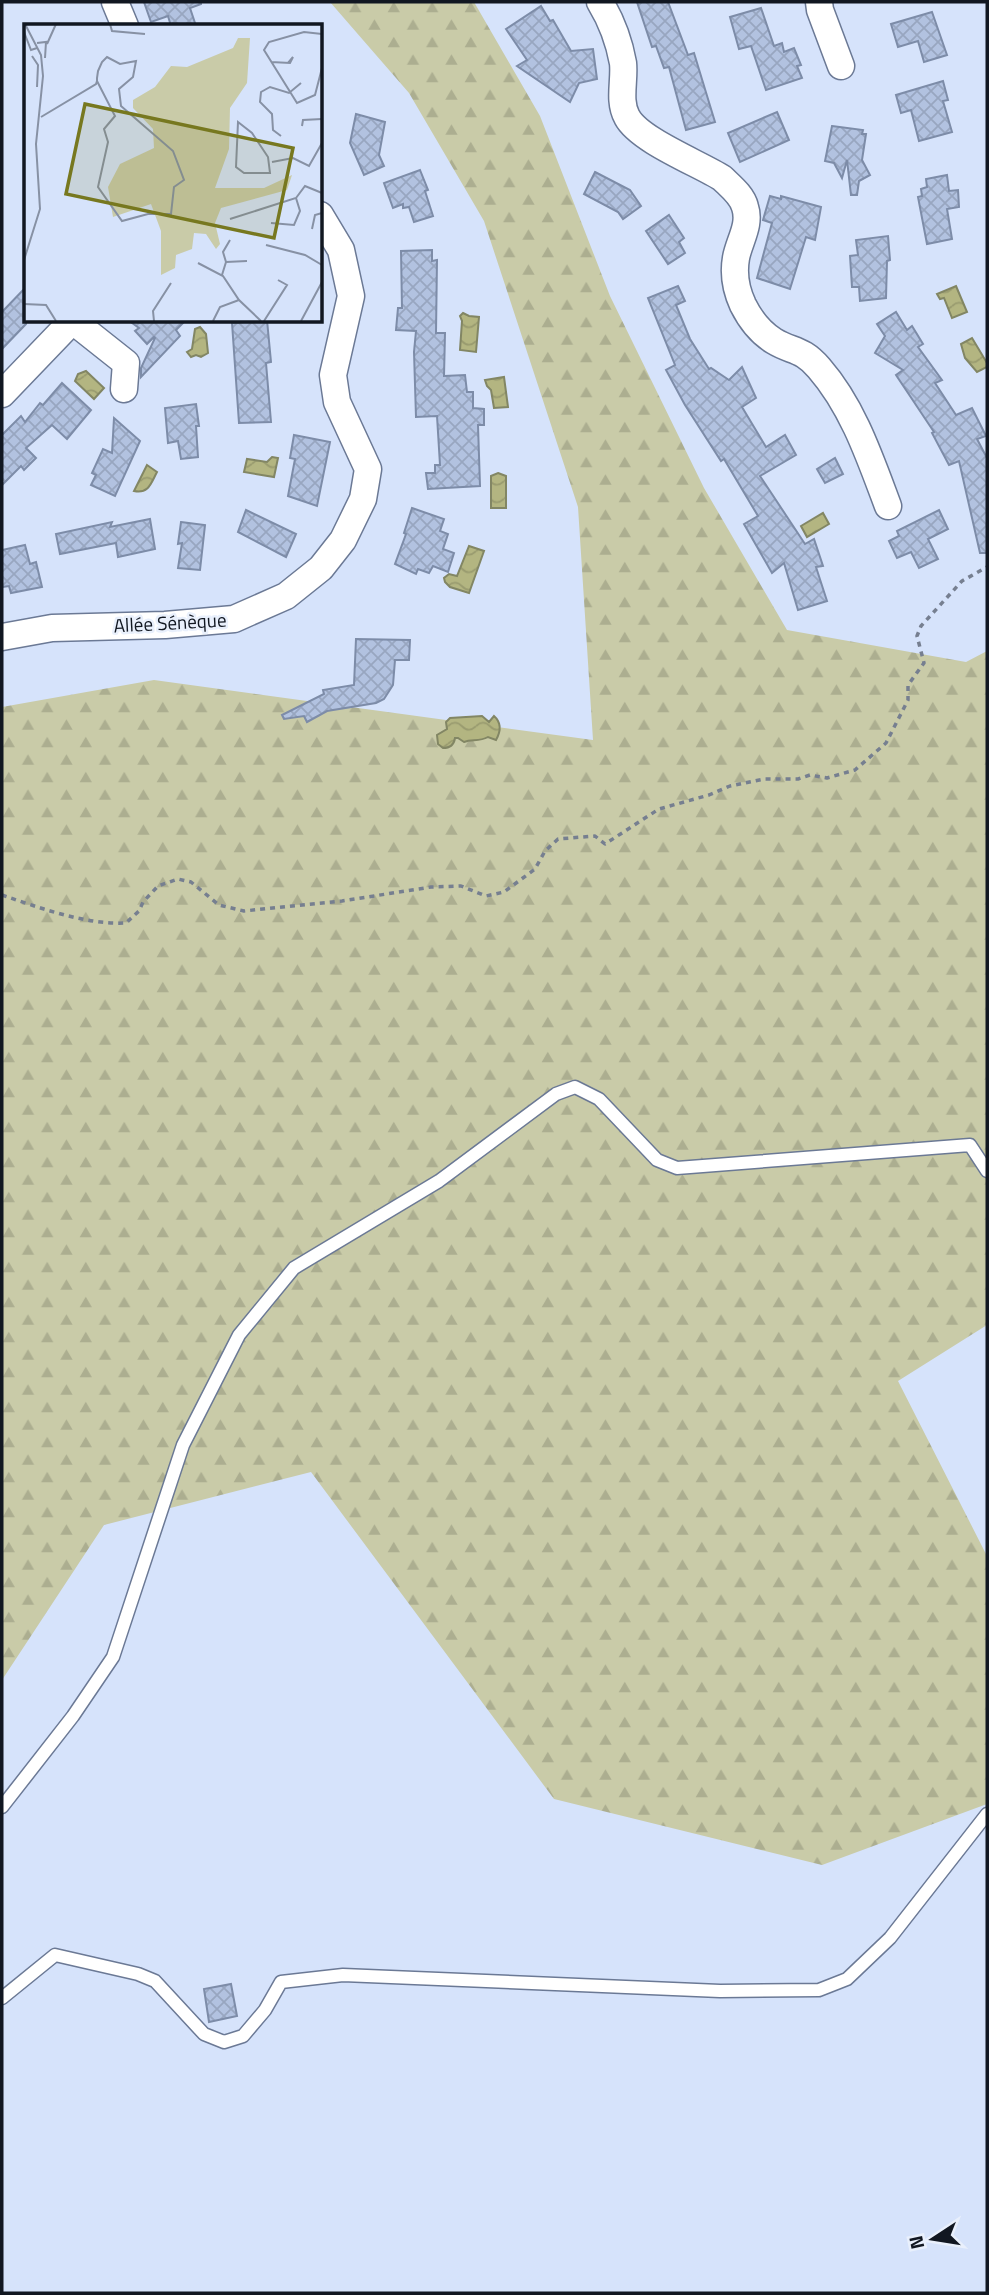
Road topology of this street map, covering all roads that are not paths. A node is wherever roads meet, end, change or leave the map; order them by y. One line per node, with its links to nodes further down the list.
1 (115, 2): 4 (street)
2 (600, 2): 11 (street)
3 (819, 2): 5 (street)
4 (124, 24)
5 (841, 66)
6 (322, 218): 12 (street, Allée Sénèque)
7 (71, 322): 10 (street)
8 (75, 322): 9 (street)
9 (124, 389)
10 (2, 394)
11 (888, 506)
12 (2, 637)
13 (987, 1171): 14 (lane)
14 (2, 1807)
15 (987, 1814): 16 (lane)
16 (2, 1998)

